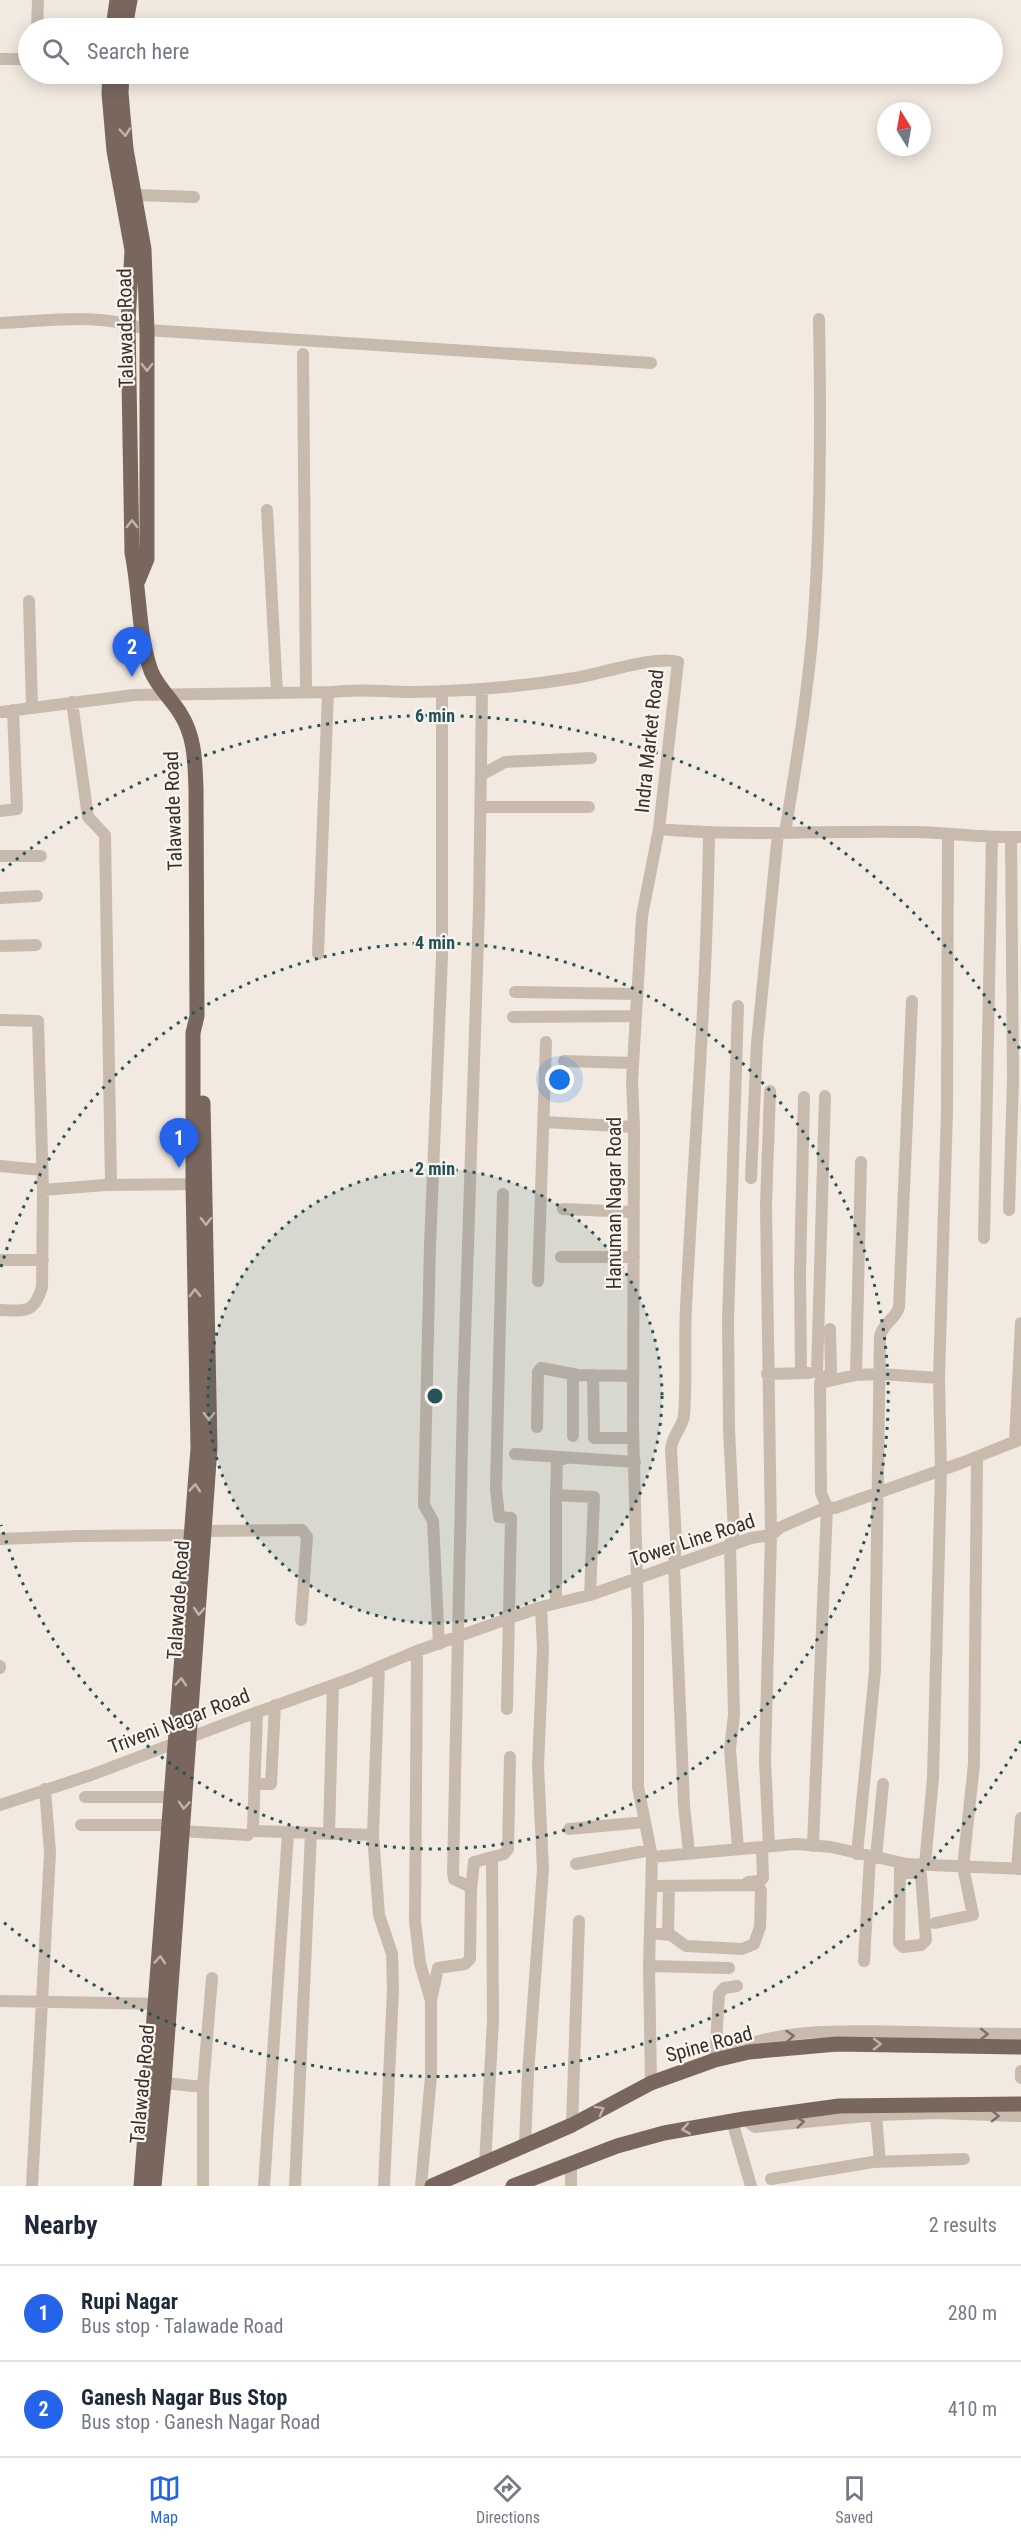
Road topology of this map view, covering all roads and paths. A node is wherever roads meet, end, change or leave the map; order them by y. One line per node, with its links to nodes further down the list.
1 (38, 0): 4 (street)
2 (117, 0): 5 (main road)
3 (130, 0): 6 (main road)
4 (37, 18)
5 (114, 18)
6 (127, 18)
7 (0, 59): 8 (street)
8 (18, 59)
9 (109, 84): 15 (main road, Talawade Road)
10 (121, 84): 11 (main road, Talawade Road, one-way to 11)
11 (136, 195): 12 (street); 16 (main road, Talawade Road)
12 (194, 197)
13 (819, 319): 38 (street)
14 (0, 323): 15 (street)
15 (128, 323): 16 (street); 20 (main road, Talawade Road, one-way to 15)
16 (147, 330): 18 (street); 20 (main road, Talawade Road, one-way to 20)
17 (303, 354): 24 (street)
18 (651, 363)
19 (267, 510): 26 (street)
20 (138, 581): 27 (main road, Talawade Road)
21 (29, 601): 29 (street)
22 (482, 690): 23 (street, Indra Market Road); 33 (street); 37 (street, Indra Market Road)
23 (442, 691): 25 (street, Indra Market Road); 118 (street)
24 (306, 692): 25 (street, Indra Market Road); 26 (street, Indra Market Road)
25 (328, 692): 49 (street)
26 (277, 693): 27 (street, Indra Market Road)
27 (168, 696): 28 (street, Indra Market Road); 69 (main road, Talawade Road)
28 (72, 702): 29 (street, Indra Market Road); 70 (street)
29 (32, 707): 30 (street, Indra Market Road)
30 (13, 710): 31 (street, Indra Market Road); 36 (street)
31 (0, 712)
32 (591, 758): 33 (street)
33 (481, 775): 34 (street)
34 (481, 807): 35 (street); 117 (street)
35 (589, 807)
36 (0, 811)
37 (659, 829): 39 (street, Indra Market Road); 51 (street, Hanuman Nagar Road)
38 (782, 833): 39 (street, Indra Market Road); 40 (street, Indra Market Road); 68 (street)
39 (709, 834): 110 (street)
40 (948, 835): 41 (street, Indra Market Road); 93 (street)
41 (992, 838): 42 (street, Indra Market Road); 76 (street)
42 (1016, 838): 74 (street)
43 (0, 856): 44 (street)
44 (41, 856)
45 (37, 896): 46 (street)
46 (0, 898)
47 (36, 945): 48 (street)
48 (0, 946)
49 (318, 954)
50 (515, 992): 51 (street)
51 (638, 994): 54 (street, Hanuman Nagar Road)
52 (912, 1001): 88 (street)
53 (738, 1006): 109 (street)
54 (636, 1016): 55 (street); 59 (street, Hanuman Nagar Road)
55 (513, 1017)
56 (0, 1020): 67 (street)
57 (546, 1042): 63 (street)
58 (564, 1061): 59 (street)
59 (633, 1063): 64 (street, Hanuman Nagar Road)
60 (770, 1091): 87 (street)
61 (825, 1096): 92 (street)
62 (804, 1097): 85 (street)
63 (545, 1122): 64 (street); 81 (street)
64 (634, 1127): 75 (street, Hanuman Nagar Road)
65 (861, 1162): 90 (street)
66 (0, 1166): 67 (street)
67 (42, 1170): 71 (street)
68 (751, 1178)
69 (199, 1184): 70 (street); 106 (main road, Talawade Road)
70 (111, 1185): 71 (street)
71 (43, 1190): 80 (street)
72 (503, 1194): 115 (street)
73 (563, 1209): 75 (street)
74 (1010, 1210)
75 (634, 1212): 78 (street, Hanuman Nagar Road)
76 (984, 1238)
77 (561, 1257): 78 (street)
78 (634, 1257): 91 (street, Hanuman Nagar Road)
79 (0, 1260): 80 (street)
80 (43, 1260): 82 (street)
81 (538, 1281)
82 (0, 1310)
83 (1021, 1323): 97 (street)
84 (830, 1329): 92 (street)
85 (801, 1373): 87 (street); 92 (street)
86 (573, 1374): 89 (street); 94 (street); 95 (street)
87 (767, 1374): 107 (street)
88 (881, 1374): 90 (street); 93 (street); 103 (street)
89 (593, 1375): 91 (street); 96 (street)
90 (856, 1375): 92 (street)
91 (633, 1376): 96 (street, Hanuman Nagar Road)
92 (818, 1378): 105 (street)
93 (939, 1378): 102 (street)
94 (537, 1427)
95 (573, 1436)
96 (633, 1438): 101 (street, Hanuman Nagar Road)
97 (1018, 1441): 100 (street, Tower Line Road)
98 (515, 1454): 99 (street)
99 (566, 1458): 101 (street); 104 (street)
100 (976, 1458): 102 (street, Tower Line Road); 153 (street)
101 (635, 1462): 111 (street, Hanuman Nagar Road)
102 (940, 1471): 103 (street, Tower Line Road); 152 (street)
103 (880, 1492): 105 (street, Tower Line Road); 148 (street)
104 (556, 1495): 112 (street); 113 (street)
105 (827, 1507): 107 (street, Tower Line Road); 143 (street)
106 (200, 1534): 108 (street); 116 (street); 125 (main road, Talawade Road)
107 (771, 1535): 109 (street, Tower Line Road); 144 (street)
108 (0, 1539)
109 (730, 1545): 110 (street, Tower Line Road); 145 (street)
110 (674, 1565): 111 (street, Tower Line Road); 146 (street)
111 (637, 1578): 112 (street, Tower Line Road); 134 (street, Hanuman Nagar Road)
112 (590, 1595): 113 (street, Tower Line Road)
113 (556, 1604): 114 (street, Tower Line Road)
114 (541, 1607): 115 (street, Tower Line Road); 185 (street)
115 (509, 1619): 117 (street, Tower Line Road); 123 (street)
116 (301, 1620)
117 (459, 1638): 118 (street, Tower Line Road); 158 (street)
118 (439, 1644): 119 (street, Tower Line Road)
119 (417, 1651): 120 (street, Tower Line Road); 170 (street)
120 (374, 1668): 121 (street, Triveni Nagar Road); 142 (street)
121 (333, 1685): 122 (street, Triveni Nagar Road); 140 (street)
122 (275, 1705): 124 (street, Triveni Nagar Road); 127 (street)
123 (507, 1709)
124 (257, 1712): 125 (street, Triveni Nagar Road); 127 (street)
125 (183, 1740): 129 (street, Triveni Nagar Road); 131 (main road, Talawade Road); 136 (main road, Talawade Road, one-way to 136)
126 (510, 1757): 149 (street)
127 (255, 1784): 138 (street)
128 (883, 1784): 150 (street)
129 (45, 1789): 132 (street, Triveni Nagar Road); 169 (street)
130 (85, 1797): 131 (street)
131 (173, 1797): 136 (main road, Talawade Road)
132 (0, 1805)
133 (1021, 1818): 155 (street)
134 (645, 1822): 137 (street); 147 (street, Hanuman Nagar Road)
135 (81, 1825): 136 (street)
136 (177, 1828): 141 (street); 171 (main road, Talawade Road)
137 (569, 1829)
138 (288, 1833): 139 (street); 195 (street)
139 (311, 1833): 140 (street); 196 (street)
140 (329, 1834): 142 (street)
141 (248, 1835)
142 (373, 1835): 197 (street)
143 (813, 1846): 144 (street); 148 (street)
144 (766, 1847): 145 (street); 156 (street)
145 (738, 1848): 146 (street)
146 (689, 1853): 147 (street)
147 (651, 1854): 151 (street); 156 (street, Hanuman Nagar Road)
148 (857, 1854): 150 (street)
149 (492, 1857): 158 (street); 189 (street)
150 (873, 1858): 154 (street); 163 (street)
151 (576, 1864)
152 (925, 1864): 153 (street); 154 (street)
153 (963, 1867): 155 (street); 160 (street)
154 (900, 1868): 154 (street)
155 (1019, 1869)
156 (651, 1883): 157 (street); 161 (street, Hanuman Nagar Road)
157 (669, 1886): 162 (street); 162 (street)
158 (471, 1890): 170 (street)
159 (579, 1921): 184 (street)
160 (935, 1923)
161 (650, 1933): 162 (street); 164 (street, Hanuman Nagar Road)
162 (668, 1934)
163 (864, 1961)
164 (649, 1966): 165 (street); 178 (street, Hanuman Nagar Road)
165 (729, 1968)
166 (212, 1978): 179 (street)
167 (737, 1986): 174 (street)
168 (0, 2001): 169 (street)
169 (41, 2001): 171 (street); 191 (street)
170 (431, 2001): 198 (street)
171 (163, 2004): 177 (main road, Talawade Road); 192 (main road, Talawade Road)
172 (1021, 2034): 174 (street, one-way to 172)
173 (1021, 2048): 174 (main road, Spine Road, one-way to 173)
174 (715, 2060): 178 (main road, Spine Road)
175 (1021, 2071): 176 (street)
176 (1021, 2078)
177 (164, 2083): 179 (street); 193 (main road, Talawade Road)
178 (651, 2083): 184 (main road, Spine Road, one-way to 178)
179 (203, 2087): 194 (street)
180 (1021, 2104): 183 (main road)
181 (876, 2115): 182 (street, one-way to 182); 183 (street, one-way to 181); 187 (street)
182 (1021, 2116)
183 (738, 2120): 188 (main road, one-way to 188); 202 (street)
184 (572, 2125): 185 (main road, Spine Road)
185 (525, 2144): 189 (main road, Spine Road)
186 (964, 2159): 187 (street)
187 (880, 2162): 190 (street)
188 (571, 2163): 200 (main road); 201 (street)
189 (485, 2164): 199 (main road, Spine Road)
190 (771, 2179)
191 (32, 2186)
192 (141, 2186)
193 (154, 2186)
194 (203, 2186)
195 (264, 2186)
196 (295, 2186)
197 (384, 2186)
198 (421, 2186)
199 (432, 2186)
200 (513, 2186)
201 (571, 2186)
202 (751, 2186)

